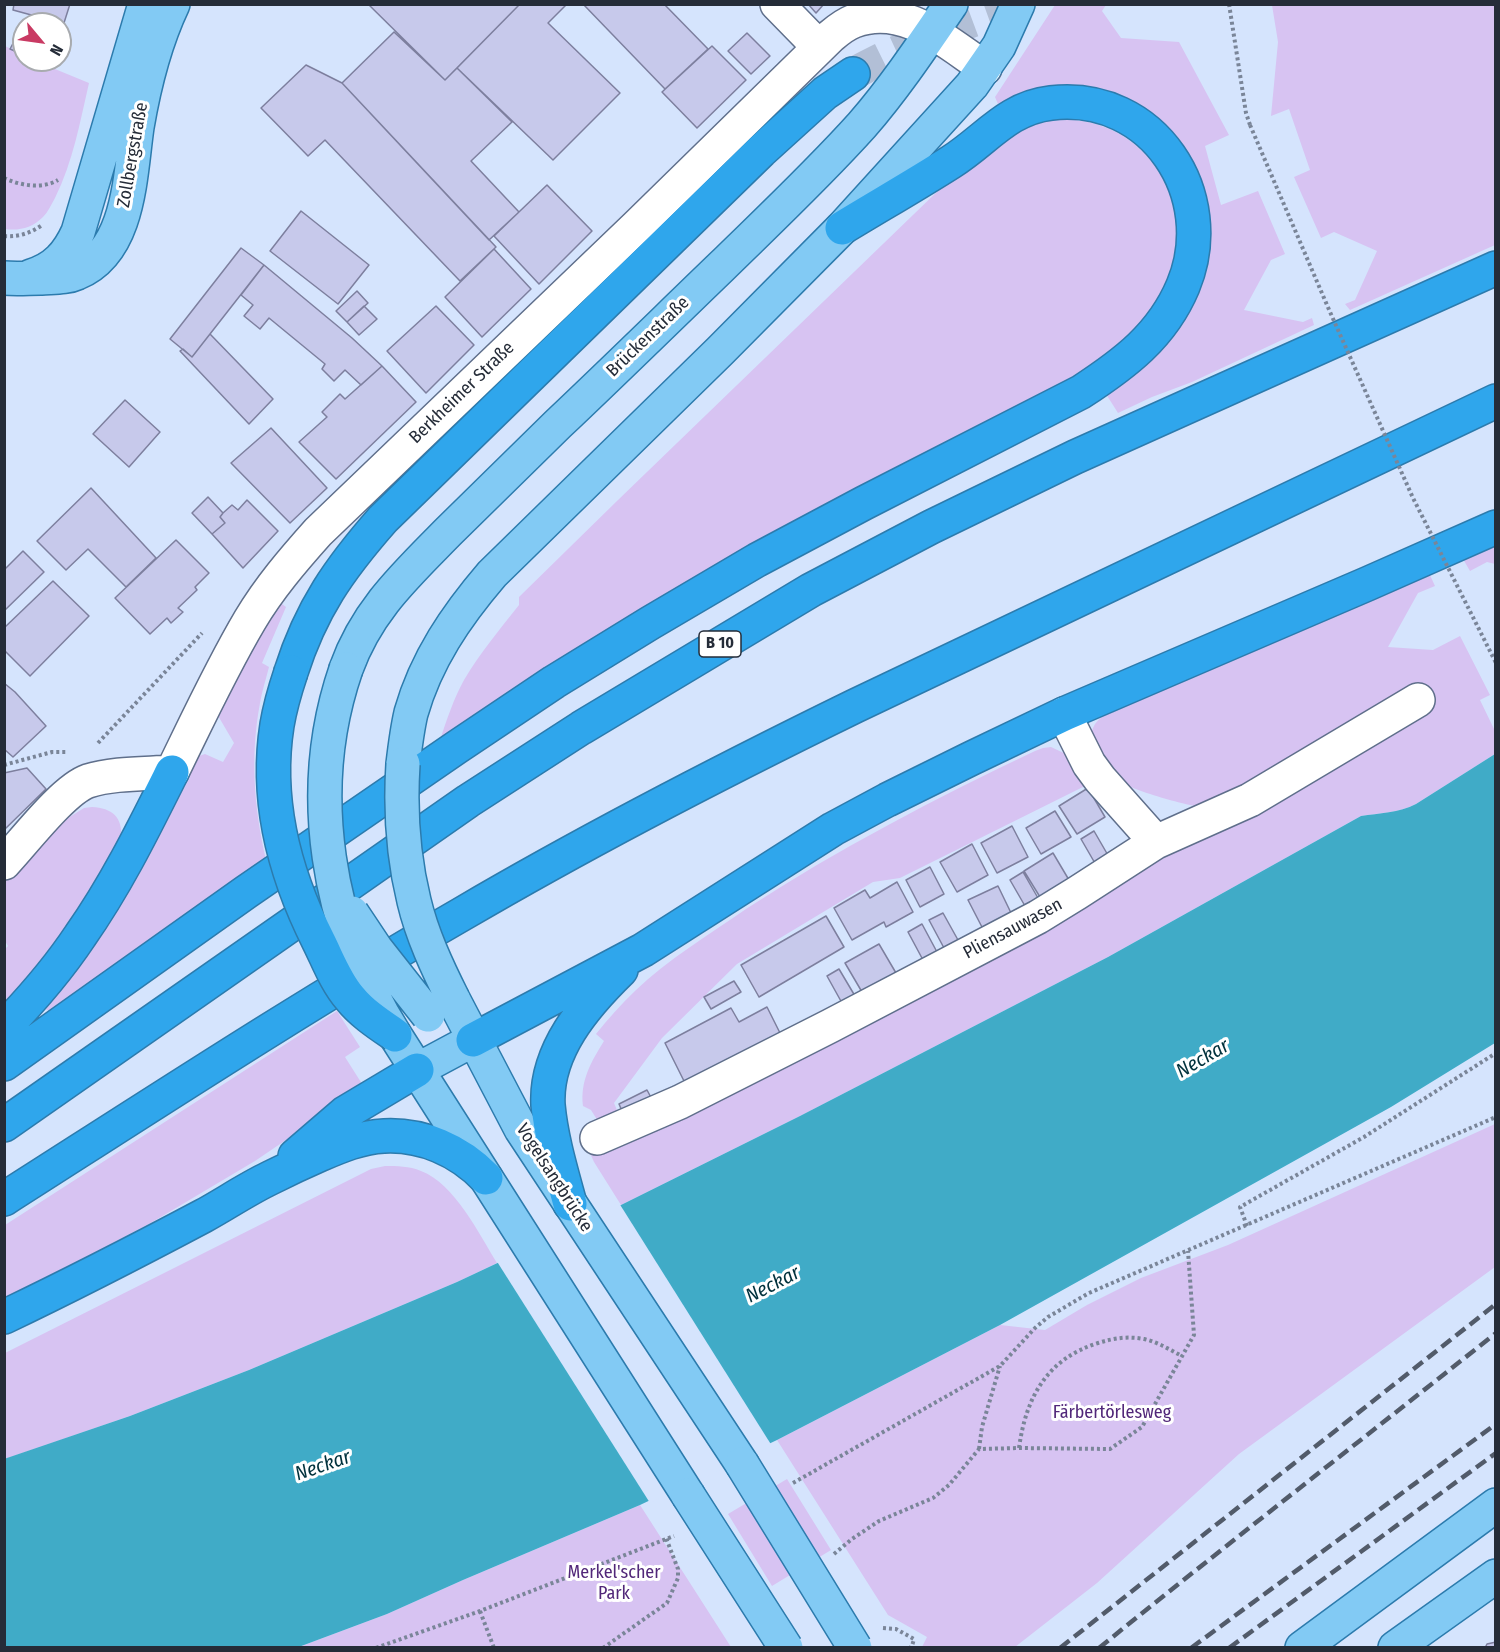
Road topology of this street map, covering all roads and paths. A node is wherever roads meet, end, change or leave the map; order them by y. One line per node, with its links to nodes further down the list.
1 (145, 4): 16 (main road, Zollbergstraße)
2 (173, 4): 16 (main road, Zollbergstraße)
3 (777, 4): 9 (street)
4 (951, 4): 8 (main road, Brückenstraße)
5 (1018, 4): 10 (main road)
6 (1031, 4): 10 (street)
7 (1229, 5): 19 (path, bridge)
8 (932, 33): 9 (street, Berkheimer Straße); 10 (street, Berkheimer Straße); 27 (main road, Brückenstraße, bridge)
9 (819, 47): 24 (street, Berkheimer Straße)
10 (992, 57): 14 (main road)
11 (853, 74): 31 (highway, bridge)
12 (64, 176): 13 (path)
13 (4, 178)
14 (842, 228): 29 (main road, Vogelsangbrücke, bridge); 34 (highway)
15 (1496, 268): 38 (highway, B 10)
16 (13, 278)
17 (1496, 401): 42 (highway)
18 (1496, 527): 21 (highway)
19 (1496, 663)
20 (1418, 700): 25 (street, Pliensauwasen)
21 (1064, 714): 25 (street); 28 (highway)
22 (77, 753): 23 (path)
23 (4, 765)
24 (172, 772): 26 (street); 30 (highway)
25 (1156, 843): 39 (street, Pliensauwasen)
26 (4, 863)
27 (333, 881): 29 (main road, bridge); 31 (main road, bridge)
28 (643, 950): 32 (highway); 37 (highway)
29 (440, 1007): 32 (main road, Vogelsangbrücke)
30 (4, 1028)
31 (395, 1035): 35 (main road)
32 (473, 1040): 35 (main road); 37 (main road, Vogelsangbrücke)
33 (1496, 1053): 44 (path)
34 (4, 1064)
35 (417, 1070): 40 (main road); 41 (highway)
36 (1496, 1117): 44 (path)
37 (535, 1123): 43 (highway)
38 (4, 1125)
39 (597, 1138)
40 (472, 1163): 41 (highway); 62 (main road, bridge)
41 (268, 1178): 46 (highway)
42 (4, 1199)
43 (570, 1204): 63 (main road, Vogelsangbrücke, bridge)
44 (1247, 1226): 45 (path)
45 (1188, 1251): 47 (path); 48 (path)
46 (4, 1317)
47 (1182, 1356): 49 (path); 49 (path)
48 (1000, 1366): 50 (path); 51 (path)
49 (1019, 1448): 50 (path)
50 (980, 1449): 55 (path)
51 (786, 1486)
52 (1490, 1509): 65 (main road)
53 (676, 1535): 54 (path)
54 (666, 1538): 57 (path); 61 (path)
55 (852, 1539)
56 (1496, 1576): 66 (main road)
57 (480, 1611): 59 (path); 60 (path)
58 (881, 1628): 64 (path)
59 (376, 1647)
60 (494, 1647)
61 (603, 1647)
62 (786, 1647)
63 (855, 1647)
64 (910, 1647)
65 (1302, 1647)
66 (1395, 1647)

